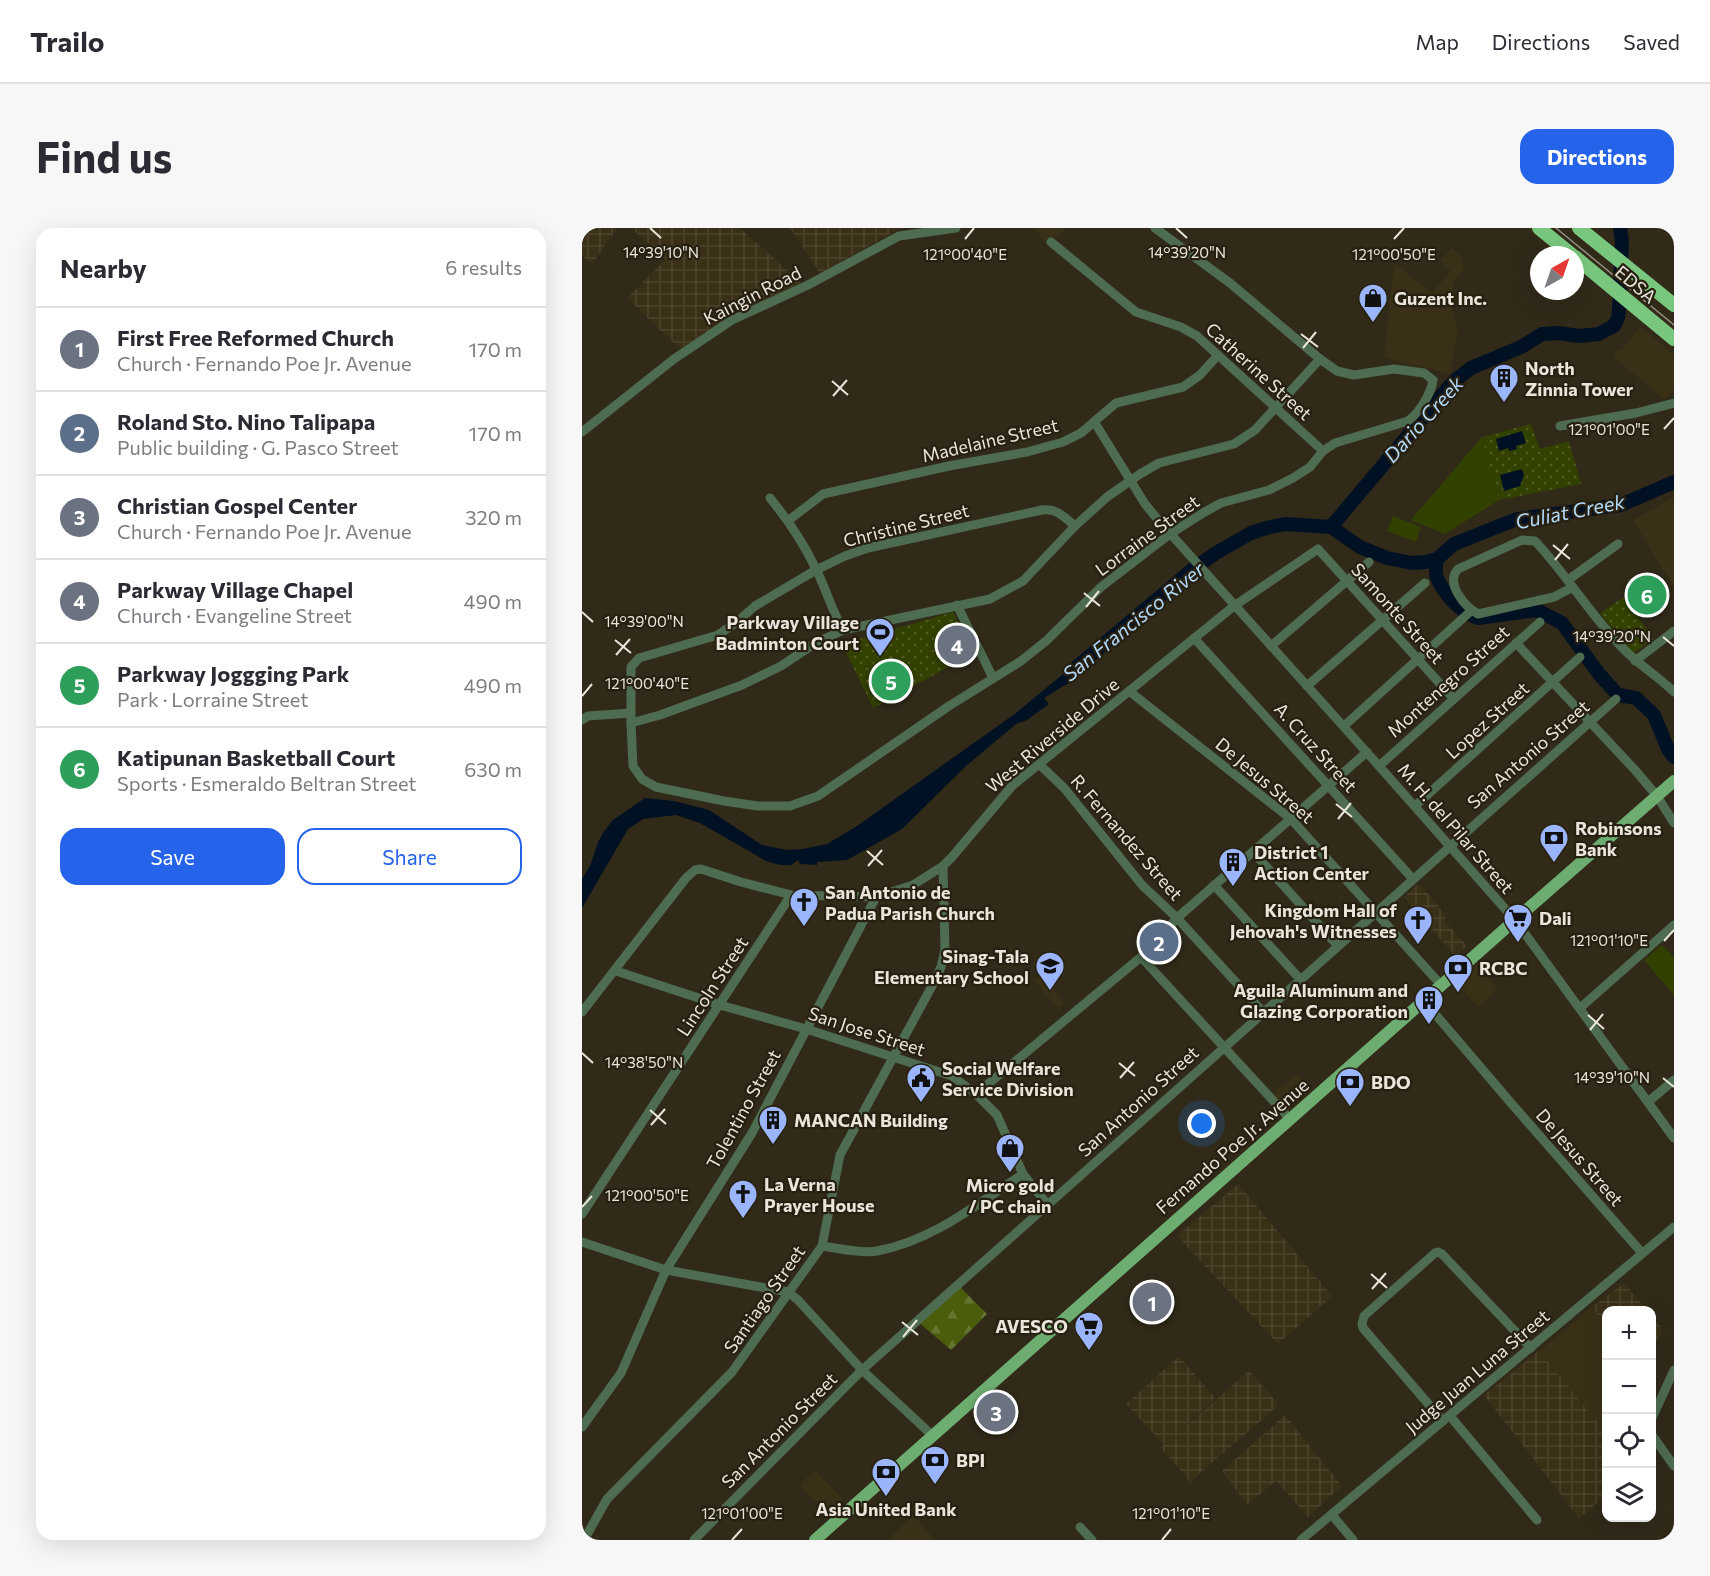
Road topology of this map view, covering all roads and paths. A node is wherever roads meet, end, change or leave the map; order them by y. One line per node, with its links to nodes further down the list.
1 (956, 228): 5 (street, Kaingin Road)
2 (1155, 228): 12 (street)
3 (1539, 228): 7 (highway, EDSA)
4 (1579, 228): 9 (highway, EDSA)
5 (898, 232): 17 (street, Kaingin Road)
6 (1051, 242): 11 (street, Catherine Street)
7 (1562, 246)
8 (1584, 264): 10 (highway, EDSA)
9 (1672, 299)
10 (1674, 339)
11 (1218, 355): 14 (street, Catherine Street); 15 (street, Madelaine Street)
12 (1320, 359): 14 (street); 18 (street, Lorraine Street)
13 (1674, 403): 16 (street)
14 (1275, 407): 18 (street, Catherine Street); 19 (street)
15 (1095, 423): 19 (street, M. H. del Pilar Street); 21 (street, Madelaine Street)
16 (1560, 426)
17 (582, 432)
18 (1323, 451): 23 (street, Lorraine Street)
19 (1130, 481): 22 (street); 23 (street, M. H. del Pilar Street)
20 (770, 498): 21 (street)
21 (789, 520): 27 (street)
22 (1075, 526): 27 (street, Christine Street); 31 (street)
23 (1170, 534): 32 (street, M. H. del Pilar Street); 44 (street, Lorraine Street)
24 (1618, 544): 30 (street)
25 (1318, 549): 28 (street, Samonte Street); 32 (street, West Riverside Drive)
26 (1369, 562): 28 (street)
27 (816, 570): 36 (street); 51 (street, Christine Street)
28 (1347, 581): 34 (street, Samonte Street); 40 (street)
29 (1425, 583): 34 (street)
30 (1570, 584): 33 (street); 33 (street); 43 (street)
31 (957, 605): 36 (street); 44 (street)
32 (1234, 606): 38 (street, West Riverside Drive); 40 (street, M. H. del Pilar Street)
33 (1468, 614): 42 (street)
34 (1382, 620): 42 (street, Samonte Street); 46 (street)
35 (1540, 622): 39 (street, Montenegro Street)
36 (843, 630): 51 (street)
37 (1674, 631): 43 (street)
38 (1194, 638): 48 (street, West Riverside Drive); 59 (street, A. Cruz Street)
39 (1516, 643): 45 (street); 49 (street, Montenegro Street)
40 (1271, 646): 46 (street, M. H. del Pilar Street)
41 (1580, 657): 45 (street, Lopez Street)
42 (1418, 659): 49 (street, Samonte Street); 54 (street)
43 (1635, 661): 47 (street)
44 (993, 678): 51 (street, Lorraine Street)
45 (1553, 683): 53 (street); 61 (street, Lopez Street)
46 (1307, 686): 54 (street, M. H. del Pilar Street)
47 (1673, 690)
48 (1129, 691): 56 (street, West Riverside Drive); 62 (street, De Jesus Street)
49 (1453, 698): 57 (street, Montenegro Street)
50 (1616, 699): 53 (street, San Antonio Street)
51 (631, 718): 52 (street)
52 (582, 720)
53 (1590, 722): 60 (street); 64 (street, San Antonio Street)
54 (1344, 726): 55 (street, M. H. del Pilar Street)
55 (1367, 752): 57 (street, M. H. del Pilar Street); 59 (street)
56 (1039, 764): 66 (street, West Riverside Drive); 72 (street, R. Fernandez Street)
57 (1379, 765): 61 (street, M. H. del Pilar Street)
58 (1674, 781): 60 (main road, Fernando Poe Jr. Avenue)
59 (1328, 785): 62 (street); 67 (street, A. Cruz Street)
60 (1657, 796): 63 (street); 73 (main road, Fernando Poe Jr. Avenue)
61 (1415, 806): 64 (street, M. H. del Pilar Street)
62 (1291, 819): 65 (street); 71 (street, De Jesus Street)
63 (1674, 823)
64 (1450, 845): 67 (street, San Antonio Street); 73 (street, M. H. del Pilar Street)
65 (1253, 852): 68 (street); 75 (street)
66 (943, 866): 70 (street, West Riverside Drive); 87 (street, Santiago Street)
67 (1413, 879): 71 (street, San Antonio Street)
68 (1214, 885): 72 (street); 78 (street)
69 (791, 895): 70 (street, West Riverside Drive); 77 (street, West Riverside Drive); 81 (street, Lincoln Street)
70 (876, 897): 85 (street, Tolentino Street)
71 (1376, 913): 75 (street, San Antonio Street); 79 (street, De Jesus Street)
72 (1177, 918): 76 (street); 84 (street, R. Fernandez Street)
73 (1515, 920): 79 (main road, Fernando Poe Jr. Avenue); 82 (street, M. H. del Pilar Street)
74 (1674, 925): 82 (street)
75 (1338, 946): 78 (street, San Antonio Street)
76 (1141, 957): 86 (street); 89 (street)
77 (615, 971): 81 (street, San Jose Street); 83 (street, West Riverside Drive)
78 (1300, 979): 84 (street, San Antonio Street)
79 (1442, 986): 80 (main road, Fernando Poe Jr. Avenue)
80 (1424, 1001): 91 (main road, Fernando Poe Jr. Avenue); 99 (street, De Jesus Street)
81 (720, 1005): 85 (street, San Jose Street); 95 (street, Lincoln Street)
82 (1580, 1008): 90 (street, M. H. del Pilar Street)
83 (582, 1012)
84 (1263, 1012): 86 (street, San Antonio Street)
85 (806, 1029): 87 (street, San Jose Street); 100 (street, Tolentino Street)
86 (1225, 1046): 91 (street); 94 (street, San Antonio Street)
87 (894, 1057): 89 (street, San Jose Street); 98 (street, Santiago Street)
88 (1674, 1080): 90 (street)
89 (976, 1094): 93 (street, San Jose Street)
90 (1648, 1102): 92 (street, M. H. del Pilar Street)
91 (1290, 1119): 108 (main road, Fernando Poe Jr. Avenue)
92 (1674, 1138)
93 (1023, 1174): 94 (street, San Jose Street); 98 (street)
94 (1047, 1204): 103 (street, San Antonio Street)
95 (582, 1214)
96 (1674, 1227): 99 (street, Judge Juan Luna Street)
97 (582, 1242): 100 (street)
98 (822, 1246): 101 (street, Santiago Street)
99 (1641, 1253): 102 (street, Judge Juan Luna Street)
100 (666, 1270): 101 (street); 107 (street, Tolentino Street)
101 (788, 1292): 103 (street); 114 (street, Santiago Street)
102 (1530, 1348): 106 (street, Judge Juan Luna Street); 106 (street)
103 (862, 1370): 108 (street); 115 (street, San Antonio Street)
104 (1674, 1371): 105 (street)
105 (1653, 1414)
106 (1446, 1418): 111 (street, Judge Juan Luna Street); 112 (street)
107 (582, 1427)
108 (933, 1436): 116 (main road, Fernando Poe Jr. Avenue)
109 (1656, 1442): 110 (street)
110 (1674, 1466)
111 (1332, 1515): 118 (street, Judge Juan Luna Street); 119 (street)
112 (1537, 1520)
113 (1080, 1527): 117 (street)
114 (584, 1540)
115 (694, 1540)
116 (815, 1540)
117 (1092, 1540)
118 (1301, 1540)
119 (1353, 1540)

